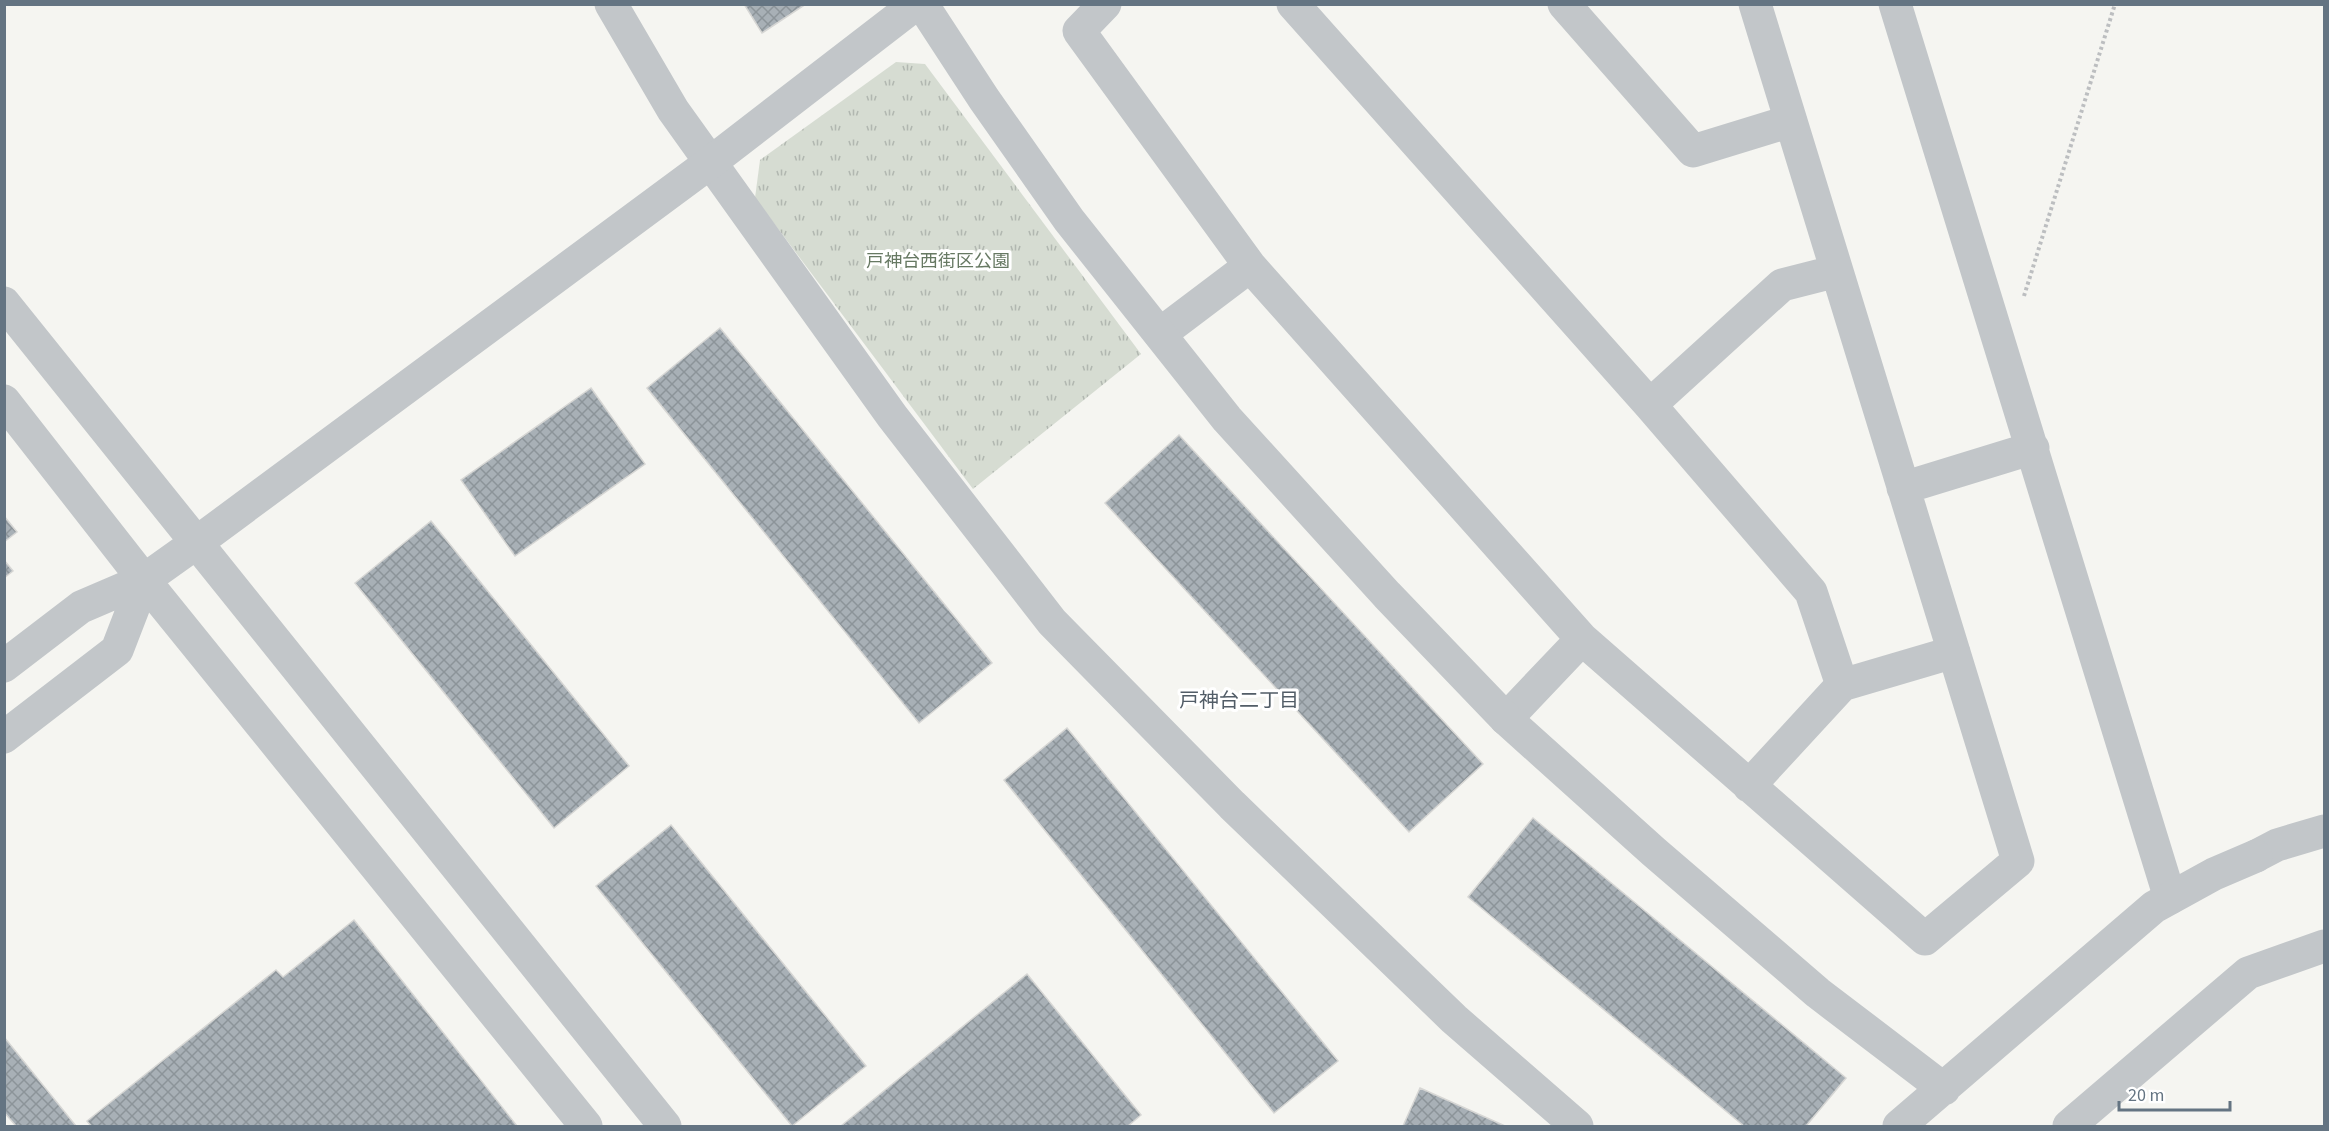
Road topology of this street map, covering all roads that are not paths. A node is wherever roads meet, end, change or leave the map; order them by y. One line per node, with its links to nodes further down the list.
1 (611, 4): 10 (street)
2 (915, 4): 10 (street)
3 (922, 4): 14 (street)
4 (1105, 4): 11 (street)
5 (1293, 4): 16 (street)
6 (1563, 4): 9 (street)
7 (1755, 4): 9 (street)
8 (1895, 4): 17 (street)
9 (1791, 121): 12 (street)
10 (711, 162): 19 (street); 34 (street)
11 (1250, 266): 14 (street); 21 (street)
12 (1837, 271): 16 (street); 18 (street)
13 (4, 303): 19 (street)
14 (1160, 334): 25 (street)
15 (4, 400): 20 (street)
16 (1650, 405): 24 (street)
17 (2033, 448): 18 (street); 29 (street)
18 (1903, 488): 22 (street)
19 (196, 543): 20 (street); 33 (street)
20 (144, 579): 23 (street); 26 (street); 32 (street)
21 (1582, 639): 25 (street); 27 (street)
22 (1954, 652): 24 (street); 27 (street)
23 (4, 666)
24 (1842, 685): 27 (street)
25 (1506, 719): 31 (street)
26 (4, 737)
27 (1749, 786)
28 (2325, 831): 29 (street)
29 (2170, 898): 31 (street)
30 (2325, 946): 36 (street)
31 (1944, 1089): 35 (street)
32 (586, 1126)
33 (665, 1126)
34 (1577, 1126)
35 (1899, 1126)
36 (2071, 1126)

